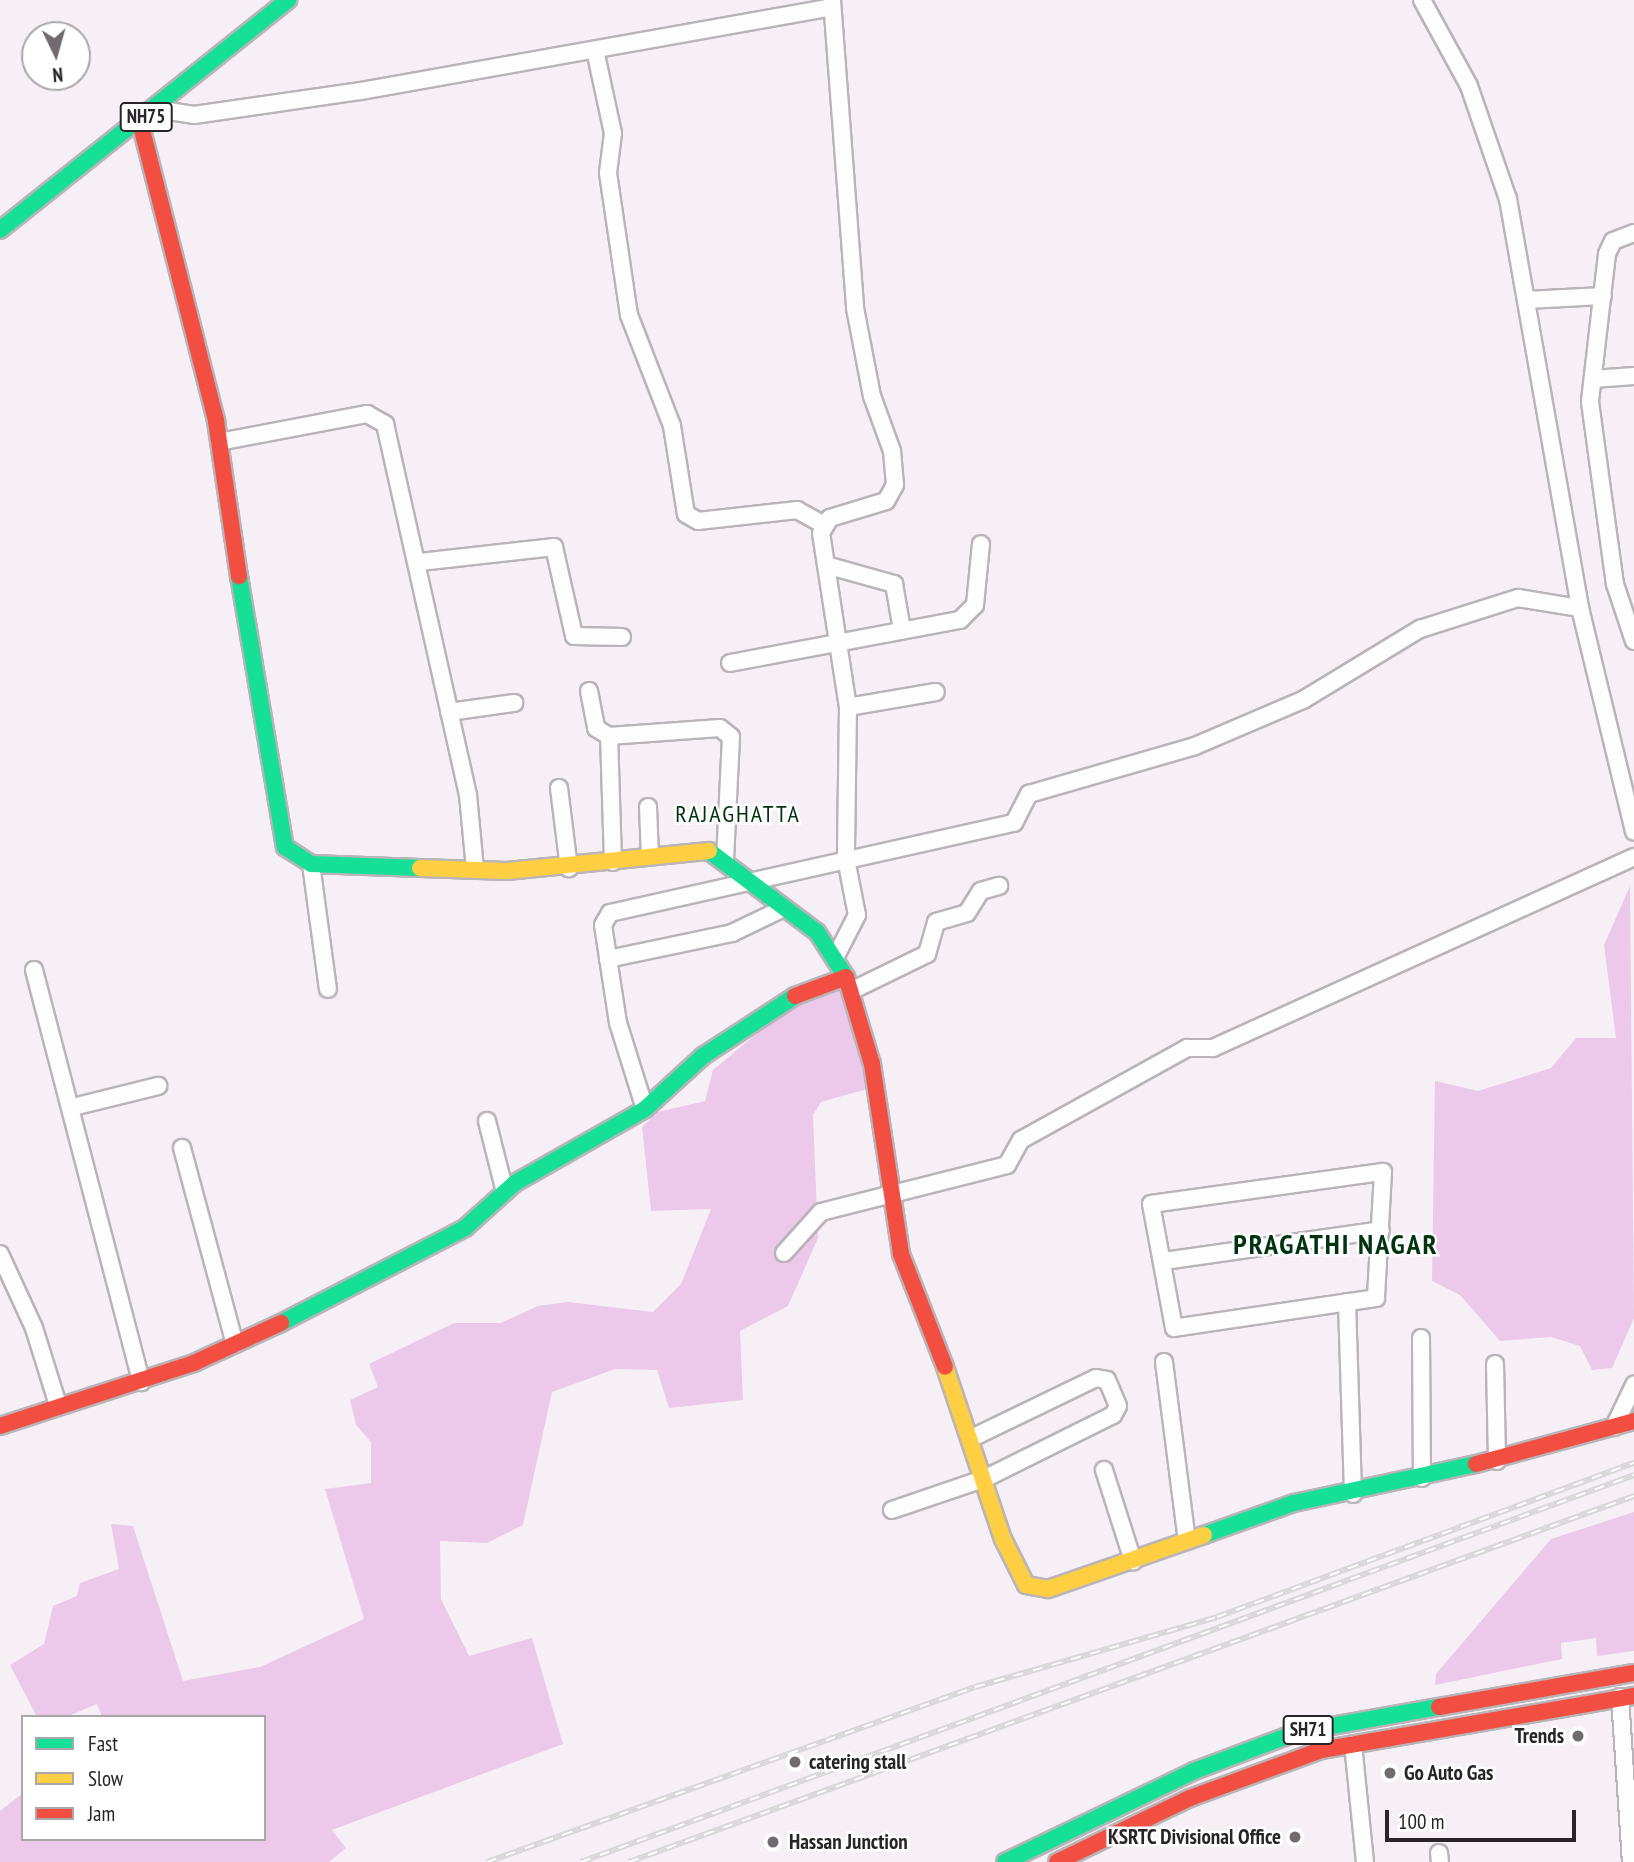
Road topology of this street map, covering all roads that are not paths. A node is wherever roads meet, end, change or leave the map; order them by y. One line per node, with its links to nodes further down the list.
1 (288, 0): 5 (main road, NH75)
2 (1422, 0): 10 (street)
3 (831, 4): 4 (street); 14 (street)
4 (596, 50): 5 (street); 14 (street)
5 (156, 108): 6 (main road, NH75)
6 (140, 122): 7 (main road, NH75); 13 (main road)
7 (0, 230)
8 (1634, 233): 9 (street)
9 (1603, 296): 10 (street); 12 (street)
10 (1527, 300): 18 (street)
11 (1634, 376): 12 (street)
12 (1593, 379): 21 (street)
13 (219, 442): 16 (street); 38 (main road)
14 (822, 524): 17 (street)
15 (981, 544): 19 (street)
16 (420, 562): 20 (street); 28 (street)
17 (826, 565): 19 (street); 22 (street)
18 (1580, 608): 32 (street); 36 (street)
19 (902, 630): 22 (street)
20 (622, 637)
21 (1634, 641)
22 (840, 644): 23 (street); 27 (street)
23 (730, 663)
24 (589, 691): 29 (street)
25 (936, 692): 27 (street)
26 (514, 703): 28 (street)
27 (848, 707): 36 (street)
28 (449, 712): 40 (street)
29 (609, 737): 35 (street); 37 (street)
30 (559, 788): 39 (street)
31 (648, 807): 33 (street)
32 (1634, 832)
33 (650, 856): 35 (main road); 37 (main road)
34 (1634, 858): 55 (street)
35 (725, 859): 41 (main road)
36 (846, 859): 41 (street); 44 (street)
37 (613, 862): 39 (main road)
38 (311, 864): 40 (main road); 48 (street)
39 (569, 868): 40 (main road)
40 (475, 869)
41 (743, 878): 43 (main road); 45 (street)
42 (999, 886): 47 (street)
43 (784, 908): 44 (main road); 45 (street)
44 (836, 956): 47 (main road)
45 (608, 958): 51 (street)
46 (34, 970): 50 (street)
47 (848, 984): 51 (main road); 55 (main road)
48 (328, 989)
49 (158, 1086): 50 (street)
50 (72, 1107): 65 (street)
51 (645, 1109): 54 (main road)
52 (487, 1121): 54 (street)
53 (182, 1147): 62 (street)
54 (505, 1192): 62 (main road)
55 (889, 1196): 57 (street); 71 (main road)
56 (1381, 1230): 59 (street); 59 (street); 60 (street)
57 (784, 1253)
58 (0, 1254): 67 (street)
59 (1164, 1261): 60 (street)
60 (1347, 1302): 76 (street)
61 (1421, 1338): 75 (street)
62 (235, 1344): 65 (main road)
63 (1164, 1362): 78 (street)
64 (1495, 1364): 72 (street)
65 (141, 1382): 67 (main road)
66 (1634, 1385): 70 (street)
67 (58, 1405): 69 (main road)
68 (1634, 1421): 70 (main road)
69 (0, 1426)
70 (1614, 1427): 72 (main road)
71 (972, 1438): 74 (main road); 74 (street)
72 (1497, 1461): 75 (main road)
73 (1104, 1471): 79 (street)
74 (986, 1478): 77 (street); 79 (main road)
75 (1422, 1478): 76 (main road)
76 (1353, 1494): 78 (main road)
77 (892, 1510)
78 (1187, 1541): 79 (main road)
79 (1133, 1561)
80 (1626, 1674): 81 (main road); 83 (main road, SH71)
81 (1627, 1697): 82 (main road, SH71); 88 (street)
82 (1353, 1744): 84 (main road, SH71); 87 (street)
83 (1182, 1776): 84 (main road); 85 (main road, SH71)
84 (1190, 1798): 86 (main road, SH71)
85 (1005, 1862)
86 (1057, 1862)
87 (1365, 1862)
88 (1630, 1862)

